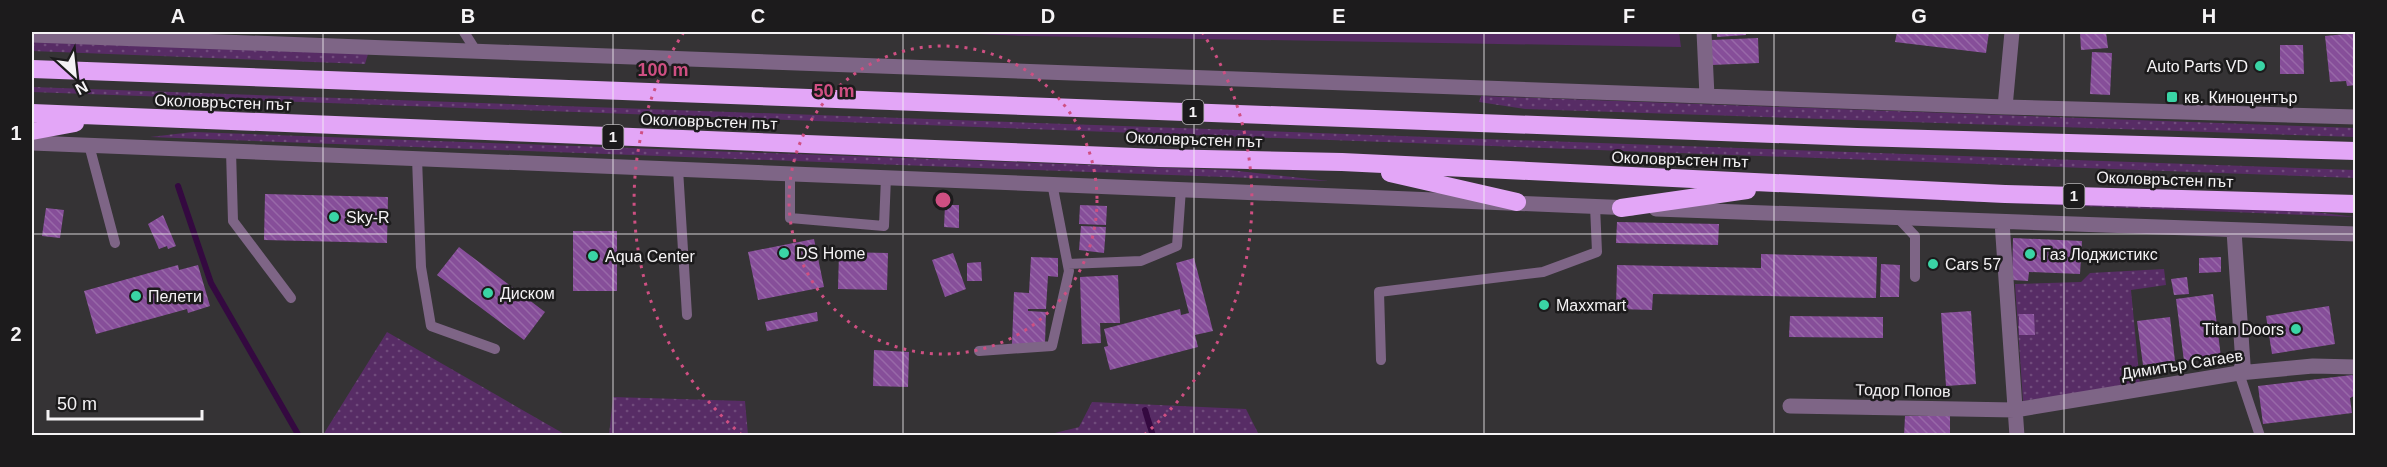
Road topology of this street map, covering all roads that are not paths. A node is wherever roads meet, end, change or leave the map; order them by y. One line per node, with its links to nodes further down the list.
1 (464, 32): 5 (lane)
2 (1704, 32): 7 (street)
3 (2012, 32): 8 (street)
4 (32, 35): 5 (street)
5 (476, 51): 7 (street)
6 (32, 69): 17 (highway, Околовръстен път / 1)
7 (1707, 96): 8 (street)
8 (2005, 106): 11 (street)
9 (32, 113): 10 (highway, Околовръстен път / 1)
10 (110, 117): 12 (highway); 19 (highway, Околовръстен път / 1)
11 (2355, 117)
12 (32, 131)
13 (32, 143): 14 (street); 15 (lane)
14 (89, 145): 16 (street); 34 (lane)
15 (32, 148)
16 (231, 150): 18 (street); 37 (lane)
17 (2355, 151)
18 (417, 158): 20 (street); 39 (lane)
19 (1342, 162): 24 (highway, Околовръстен път / 1); 26 (highway)
20 (678, 169): 21 (street); 38 (lane)
21 (790, 173): 22 (street); 22 (lane)
22 (886, 177): 23 (street)
23 (1052, 183): 25 (street); 35 (lane)
24 (1794, 183): 27 (highway, Околовръстен път / 1); 29 (highway)
25 (1181, 189): 26 (street); 35 (lane)
26 (1517, 202): 28 (street)
27 (2355, 204)
28 (1595, 206): 29 (street); 41 (lane)
29 (1621, 208): 30 (street)
30 (1898, 218): 31 (street); 36 (lane)
31 (2002, 222): 32 (street); 45 (street)
32 (2234, 231): 33 (street); 43 (street)
33 (2355, 234)
34 (115, 243)
35 (1068, 264): 40 (lane)
36 (1915, 277)
37 (291, 298)
38 (687, 315)
39 (495, 349)
40 (979, 351)
41 (1381, 360)
42 (2355, 367): 43 (street, Димитър Сагаев)
43 (2239, 373): 45 (street, Димитър Сагаев); 47 (lane)
44 (1790, 406): 45 (street, Тодор Попов)
45 (2015, 410): 46 (street)
46 (2017, 435)
47 (2260, 435)

